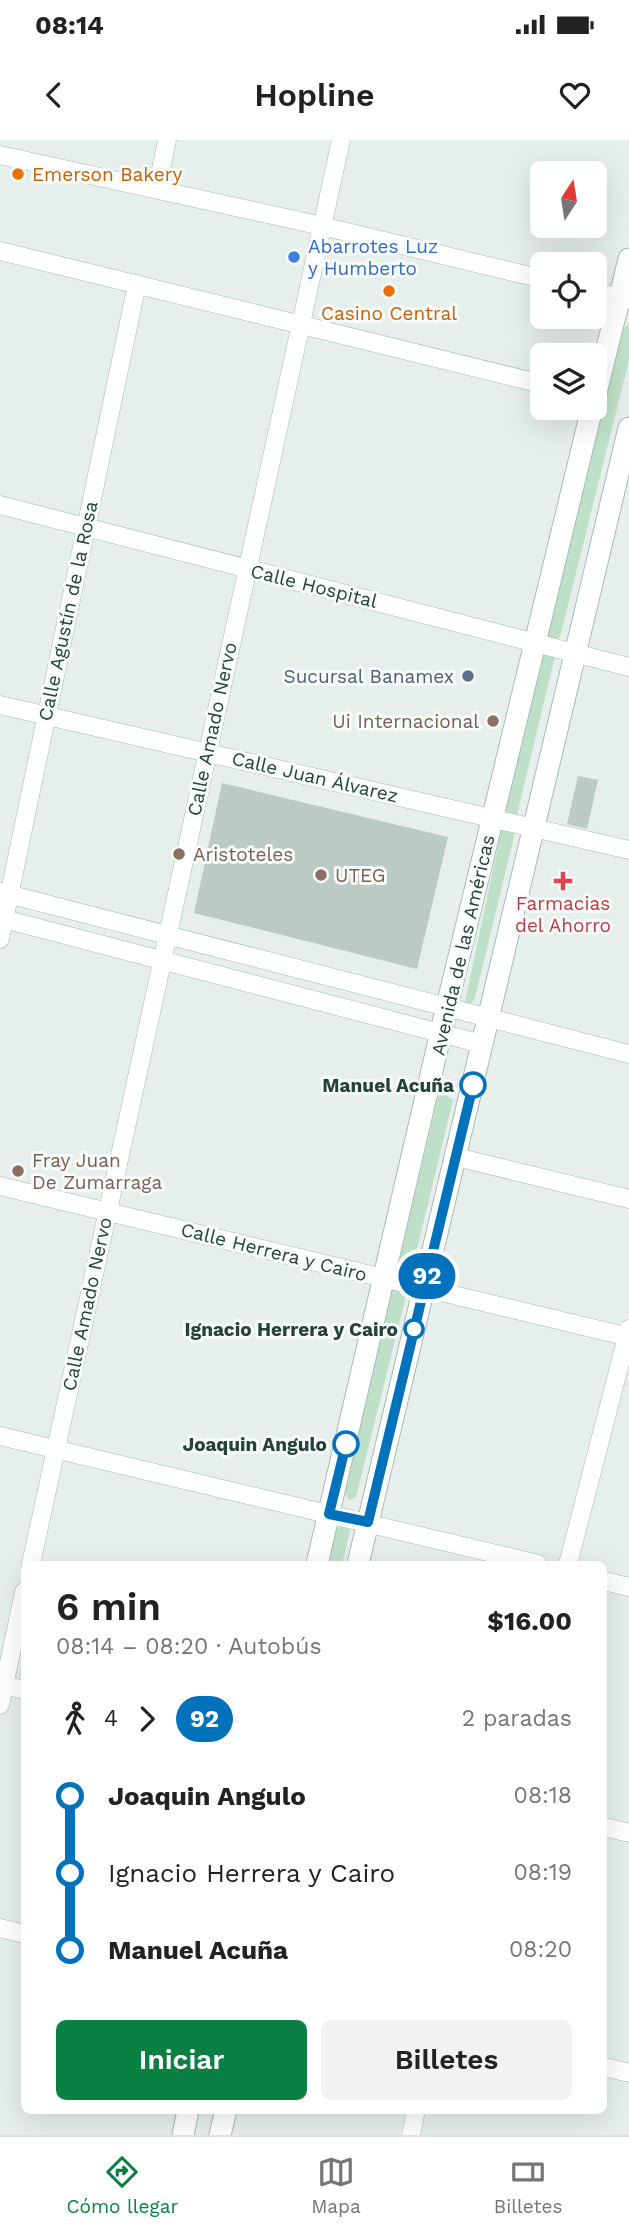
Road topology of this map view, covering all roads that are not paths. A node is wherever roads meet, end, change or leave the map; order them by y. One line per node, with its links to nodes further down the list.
1 (167, 140): 4 (street)
2 (341, 140): 5 (street, Calle Amado Nervo)
3 (2, 154): 4 (street)
4 (157, 189): 5 (street)
5 (322, 226): 8 (street); 11 (street, Calle Amado Nervo)
6 (0, 251): 9 (street)
7 (629, 259): 10 (main road)
8 (530, 276)
9 (137, 284): 11 (street); 17 (street, Calle Agustín de la Rosa)
10 (624, 299): 12 (main road)
11 (301, 324): 13 (street); 18 (street, Calle Amado Nervo)
12 (607, 356)
13 (530, 381)
14 (589, 420): 19 (main road, Avenida de las Américas)
15 (629, 428): 20 (main road)
16 (0, 505): 17 (street, Calle Hospital)
17 (86, 527): 18 (street, Calle Hospital); 23 (street, Calle Agustín de la Rosa)
18 (247, 569): 19 (street, Calle Hospital); 24 (street, Calle Amado Nervo)
19 (536, 643): 20 (street, Calle Hospital); 25 (main road, Avenida de las Américas)
20 (576, 653): 21 (street, Calle Hospital); 26 (main road)
21 (629, 667)
22 (0, 705): 23 (street, Calle Juan Álvarez)
23 (47, 716): 24 (street, Calle Juan Álvarez); 28 (street, Calle Agustín de la Rosa)
24 (207, 753): 25 (street, Calle Juan Álvarez); 30 (street, Calle Amado Nervo)
25 (494, 818): 26 (street, Calle Juan Álvarez); 33 (main road, Avenida de las Américas)
26 (535, 827): 27 (street, Calle Juan Álvarez); 34 (main road)
27 (629, 850)
28 (5, 893): 29 (street, Calle Agustín de la Rosa); 30 (street)
29 (2, 919): 31 (street, Calle Agustín de la Rosa); 32 (street)
30 (167, 934): 32 (street, Calle Amado Nervo); 33 (street)
31 (0, 939)
32 (161, 961): 35 (street); 41 (street, Calle Amado Nervo)
33 (447, 1006): 34 (street); 35 (main road, Avenida de las Américas)
34 (488, 1017): 36 (main road); 37 (street)
35 (442, 1034): 36 (street); 42 (main road, Avenida de las Américas)
36 (482, 1044): 38 (main road)
37 (629, 1054)
38 (456, 1157): 40 (street); 43 (main road)
39 (0, 1186): 41 (street, Calle Herrera y Cairo)
40 (629, 1199)
41 (107, 1212): 42 (street, Calle Herrera y Cairo); 46 (street, Calle Amado Nervo)
42 (385, 1279): 43 (street, Calle Herrera y Cairo); 47 (main road, Avenida de las Américas)
43 (424, 1288): 44 (street, Calle Herrera y Cairo); 48 (main road)
44 (628, 1335): 53 (street)
45 (0, 1436): 46 (street)
46 (56, 1449): 47 (street); 49 (street, Calle Amado Nervo)
47 (329, 1514): 48 (street); 50 (main road, Avenida de las Américas)
48 (368, 1522): 51 (main road); 52 (street)
49 (32, 1561)
50 (318, 1561)
51 (359, 1561)
52 (526, 1561)
53 (569, 1561)
54 (607, 1582): 55 (street)
55 (629, 1587)
56 (21, 1605): 57 (street)
57 (2, 1684): 58 (street); 59 (street)
58 (21, 1689)
59 (0, 1705)
60 (607, 1828): 61 (street)
61 (629, 1833)
62 (0, 1928): 63 (street)
63 (21, 1933)
64 (607, 2068): 65 (street)
65 (629, 2073)
66 (187, 2114): 69 (main road)
67 (225, 2114): 70 (main road)
68 (415, 2114): 71 (street)
69 (183, 2135)
70 (219, 2135)
71 (411, 2135)

